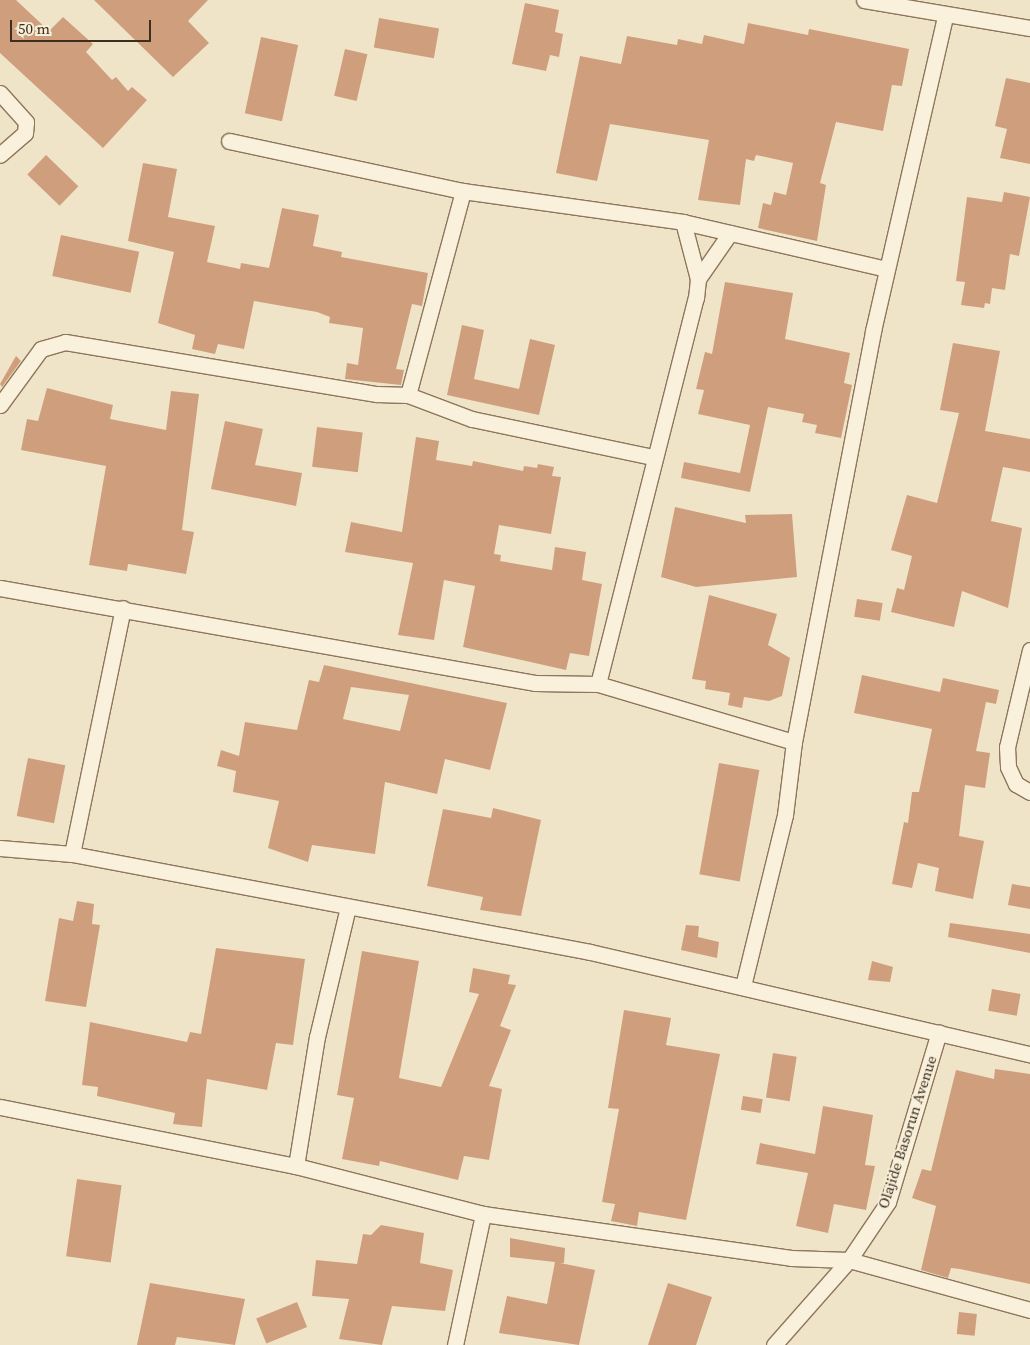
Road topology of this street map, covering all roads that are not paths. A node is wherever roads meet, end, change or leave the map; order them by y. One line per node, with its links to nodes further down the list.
1 (864, 0): 2 (street)
2 (945, 16): 3 (street); 10 (street)
3 (1030, 28)
4 (0, 93): 6 (street)
5 (229, 141): 7 (street)
6 (0, 155)
7 (463, 191): 8 (street); 12 (street)
8 (682, 222): 9 (street); 11 (street)
9 (730, 233): 10 (street); 11 (street)
10 (887, 269): 19 (street)
11 (698, 279): 14 (street)
12 (408, 395): 13 (street); 14 (street)
13 (0, 405)
14 (652, 457): 18 (street)
15 (0, 588): 16 (street)
16 (122, 608): 18 (street); 22 (street)
17 (1030, 650): 20 (street)
18 (598, 684): 19 (street)
19 (794, 742): 24 (street)
20 (1030, 792)
21 (0, 848): 22 (street)
22 (72, 854): 23 (street)
23 (348, 907): 24 (street); 28 (street)
24 (743, 986): 25 (street)
25 (939, 1032): 26 (street); 30 (street, Olajide Basorun Avenue)
26 (1030, 1054)
27 (0, 1107): 28 (street)
28 (296, 1166): 29 (street)
29 (483, 1214): 30 (street); 32 (street)
30 (849, 1260): 31 (street); 33 (street, Olajide Basorun Avenue)
31 (1030, 1310)
32 (455, 1345)
33 (774, 1345)

